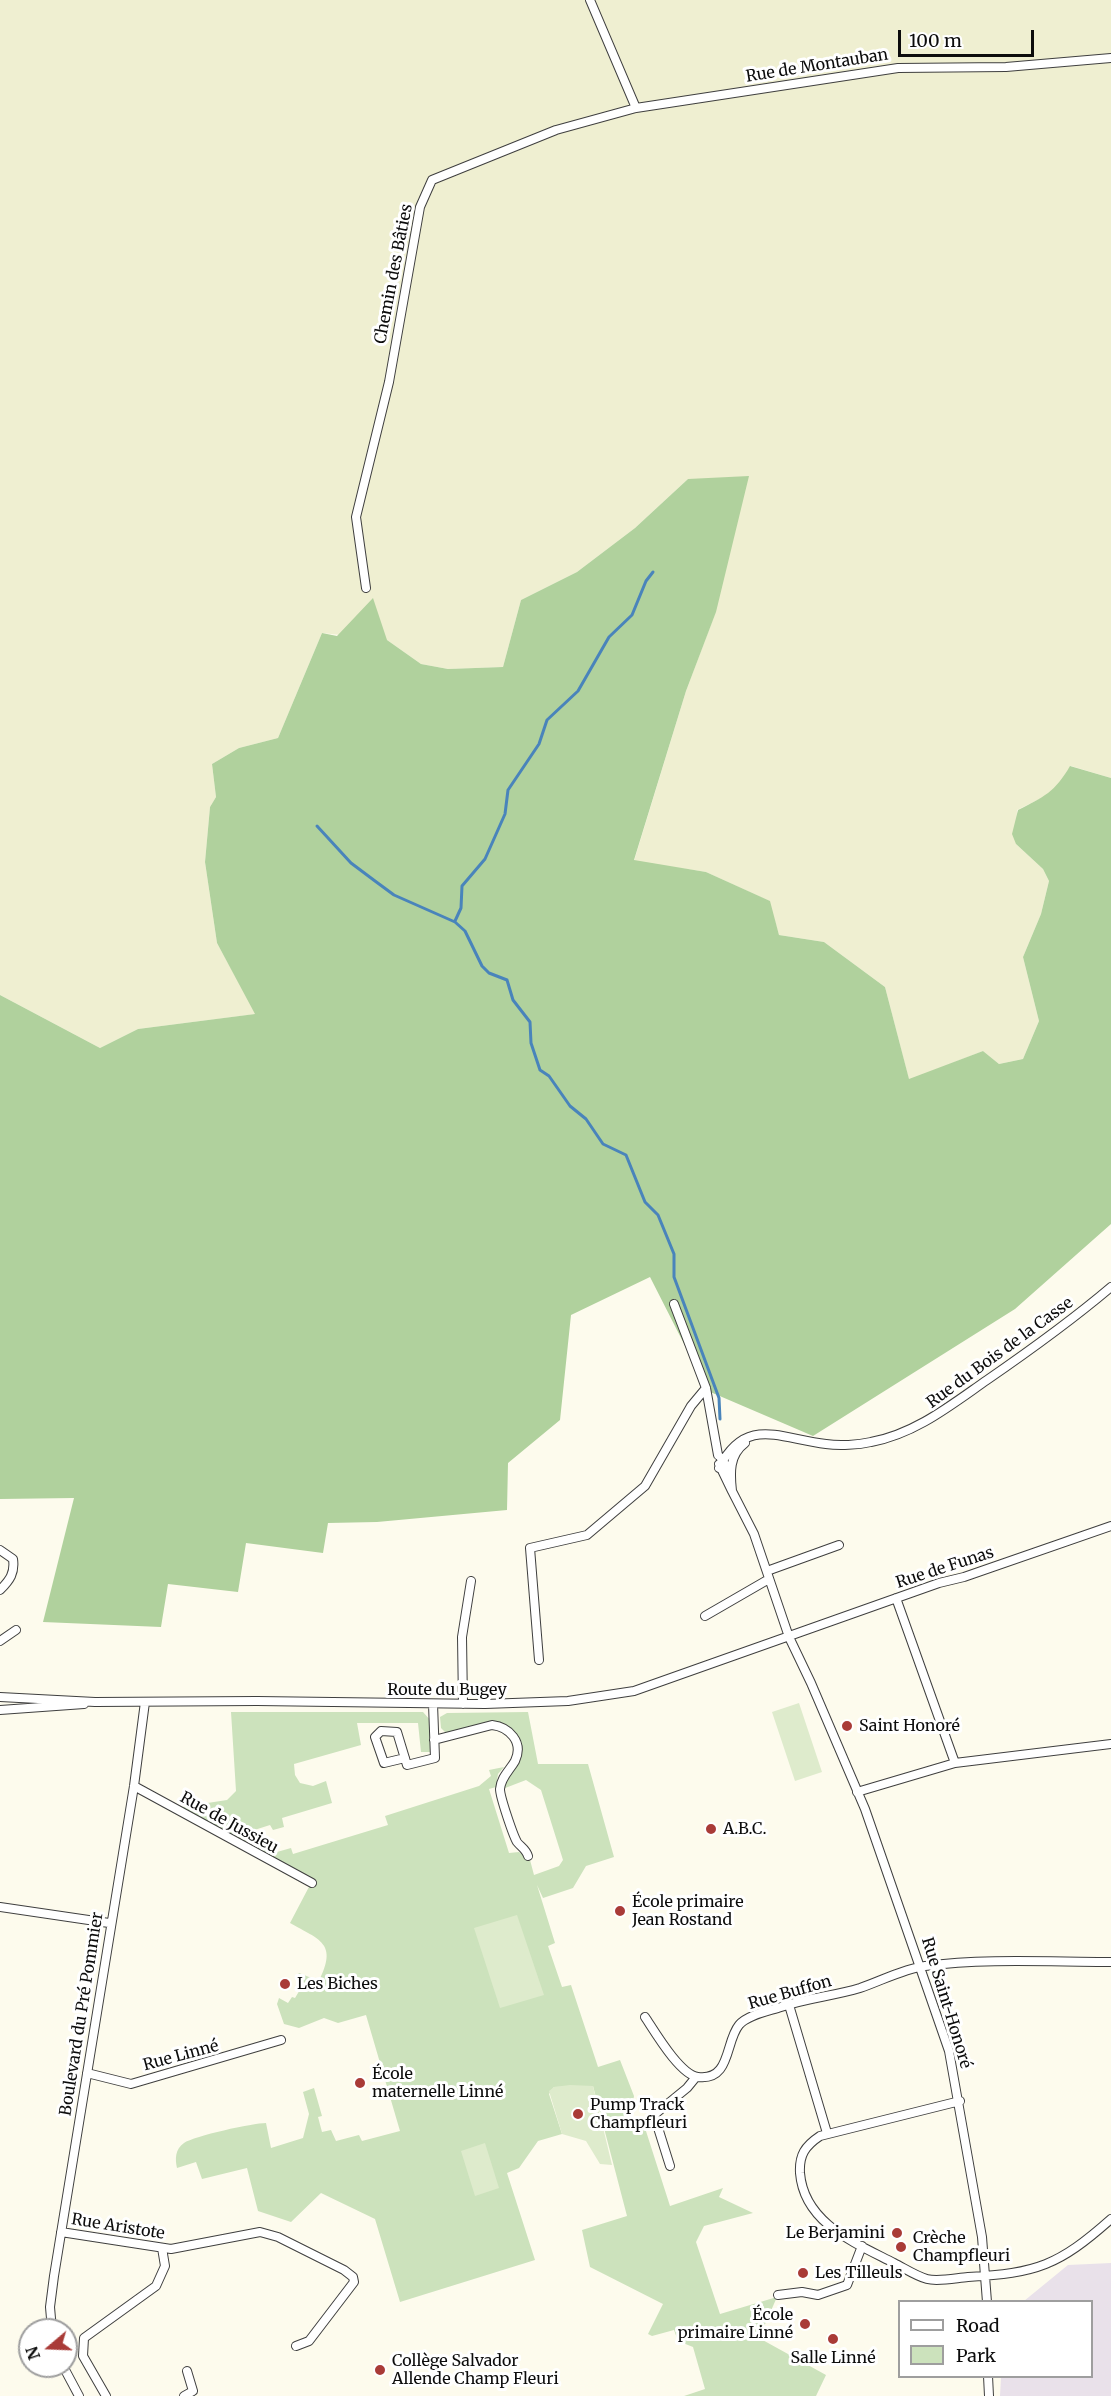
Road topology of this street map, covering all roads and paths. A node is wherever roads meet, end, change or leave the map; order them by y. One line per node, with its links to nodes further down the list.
1 (590, 0): 3 (street)
2 (1111, 58): 3 (street, Rue de Montauban)
3 (636, 108): 4 (street, Chemin des Bâties)
4 (366, 588)
5 (1111, 1287): 8 (street, Rue du Bois de la Casse)
6 (674, 1304): 7 (street)
7 (706, 1388): 9 (street); 23 (street)
8 (758, 1433): 9 (street); 10 (street)
9 (720, 1458): 10 (street); 11 (street)
10 (730, 1471): 11 (street)
11 (732, 1491): 15 (street)
12 (1111, 1527): 18 (street, Rue de Funas)
13 (839, 1545): 15 (street)
14 (0, 1550): 17 (street)
15 (768, 1575): 19 (street); 22 (street)
16 (471, 1581): 28 (street)
17 (0, 1590)
18 (896, 1598): 22 (street, Rue de Funas); 33 (street)
19 (705, 1616)
20 (16, 1630): 21 (street)
21 (2, 1636)
22 (789, 1637): 28 (street, Route du Bugey); 35 (street, Rue Saint-Honoré)
23 (538, 1660)
24 (0, 1697): 25 (street, Route du Bugey)
25 (95, 1702): 26 (street, Route du Bugey); 29 (street, Route du Bugey)
26 (145, 1702): 27 (street, Route du Bugey); 34 (street, Boulevard du Pré Pommier)
27 (433, 1704): 28 (street, Route du Bugey); 30 (street)
28 (463, 1704)
29 (0, 1710)
30 (434, 1740): 32 (street); 36 (street)
31 (1111, 1744): 33 (street)
32 (405, 1758): 32 (street)
33 (955, 1762): 35 (street)
34 (134, 1786): 37 (street, Rue de Jussieu); 39 (street, Boulevard du Pré Pommier)
35 (857, 1792): 41 (street, Rue Saint-Honoré)
36 (528, 1856)
37 (312, 1883)
38 (0, 1907): 39 (street)
39 (110, 1923): 45 (street, Boulevard du Pré Pommier)
40 (1111, 1962): 41 (street, Rue Buffon)
41 (921, 1966): 42 (street, Rue Buffon); 47 (street, Rue Saint-Honoré)
42 (789, 2005): 46 (street, Rue Buffon); 48 (street)
43 (645, 2017): 46 (street)
44 (282, 2040): 45 (street, Rue Linné)
45 (87, 2073): 51 (street, Boulevard du Pré Pommier)
46 (696, 2077): 49 (street, Rue Buffon)
47 (960, 2101): 48 (street); 54 (street, Rue Saint-Honoré)
48 (827, 2133): 52 (street)
49 (670, 2166)
50 (1111, 2219): 54 (street)
51 (61, 2232): 53 (street, Rue Aristote); 57 (street, Boulevard du Pré Pommier)
52 (862, 2246): 54 (street); 55 (street)
53 (162, 2248): 58 (street, Rue Aristote); 63 (street)
54 (986, 2276): 56 (street, Rue Saint-Honoré)
55 (778, 2295)
56 (987, 2300)
57 (51, 2318)
58 (296, 2346)
59 (187, 2372): 64 (street)
60 (69, 2378): 62 (street)
61 (988, 2378): 65 (street)
62 (79, 2396)
63 (106, 2396)
64 (184, 2396)
65 (989, 2396)

